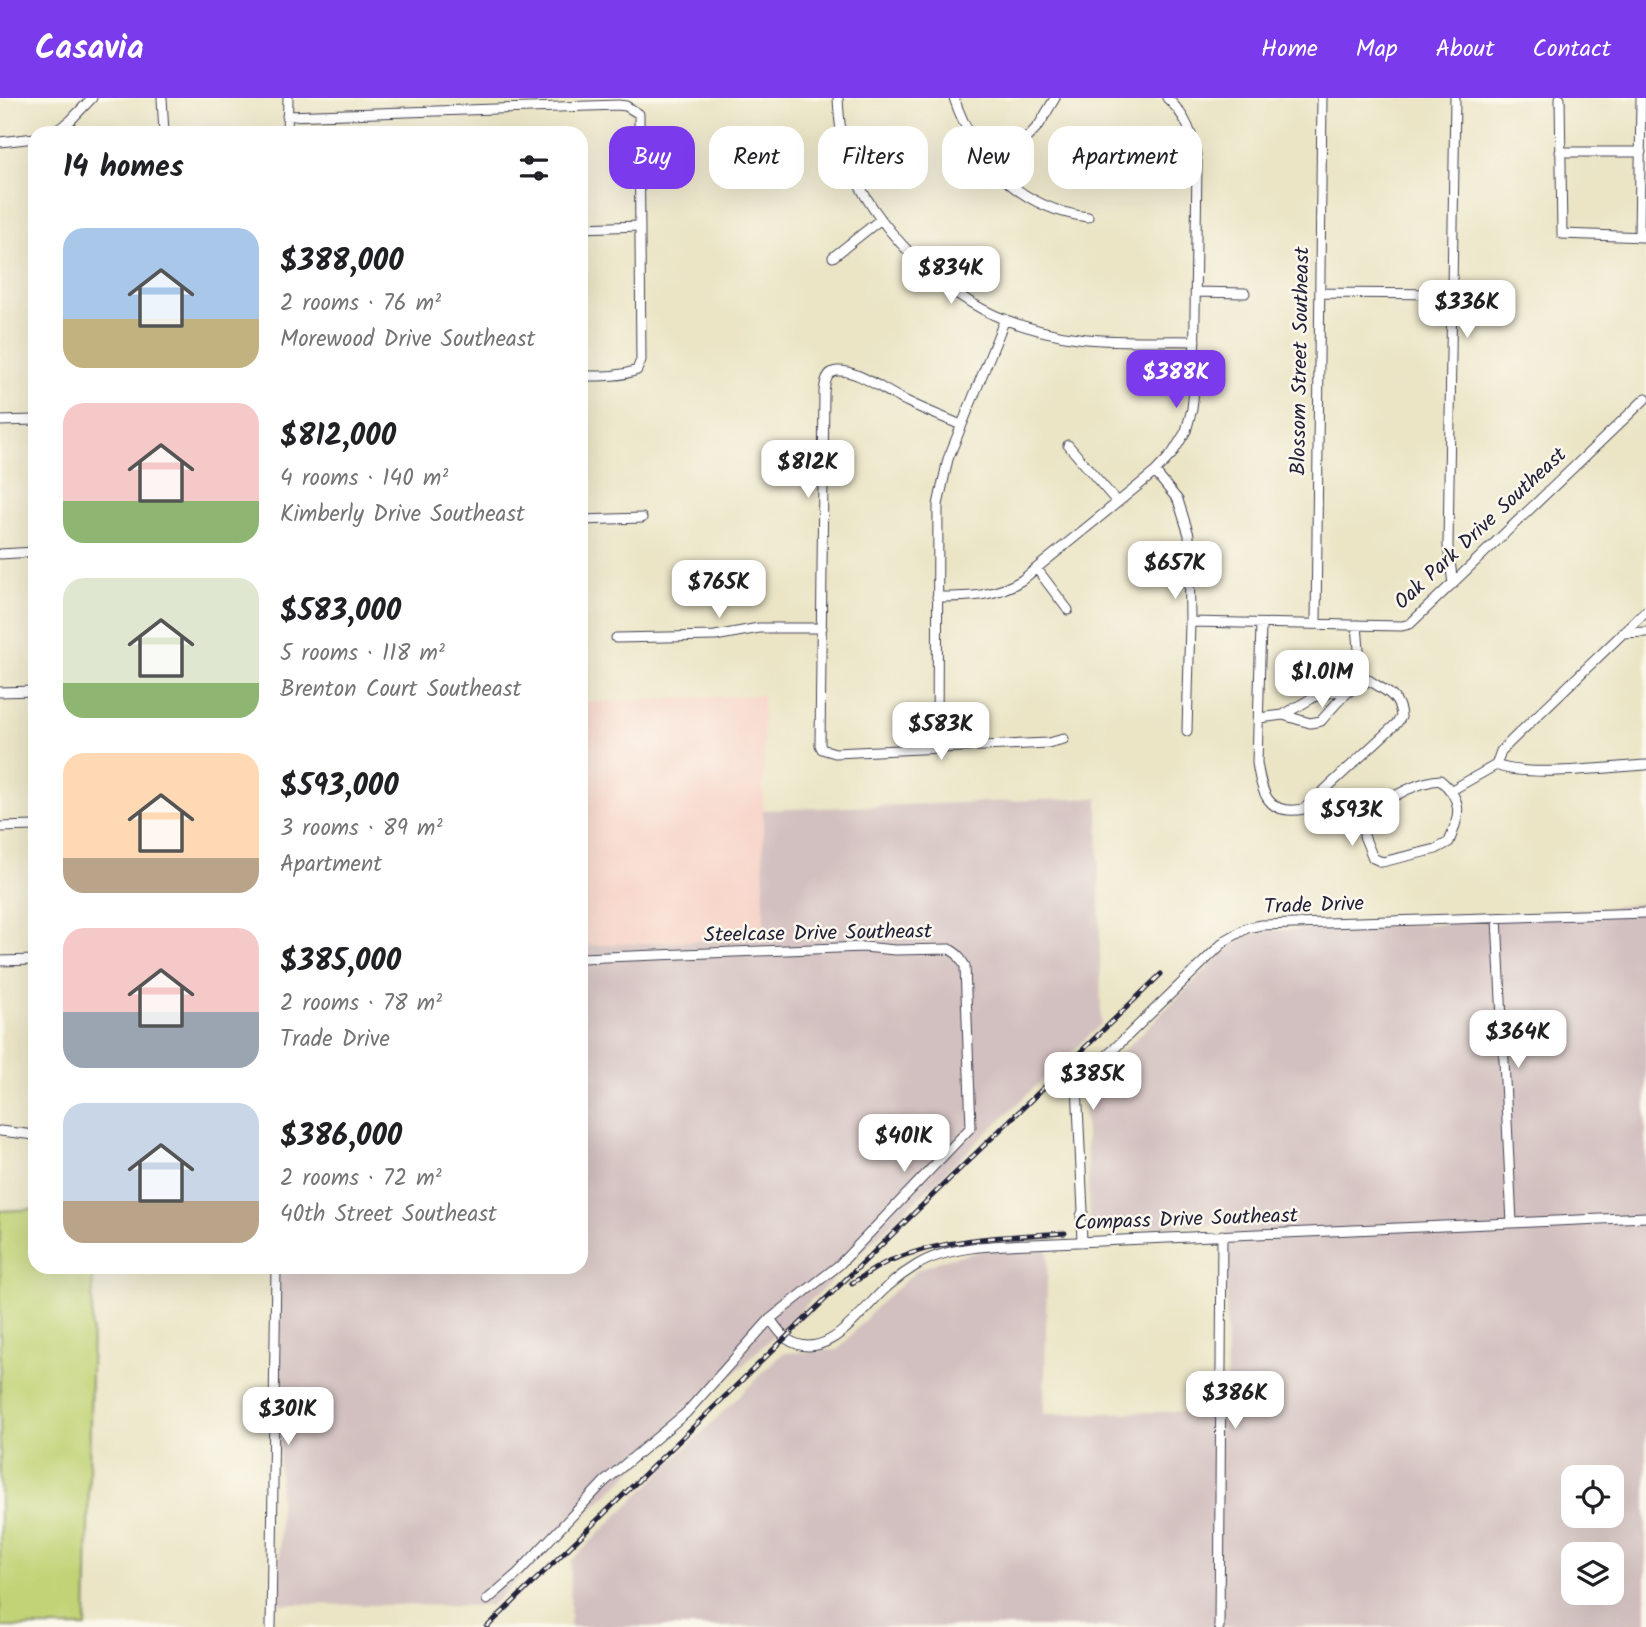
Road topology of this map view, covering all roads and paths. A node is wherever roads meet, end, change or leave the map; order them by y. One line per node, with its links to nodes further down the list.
1 (92, 98): 13 (street)
2 (162, 98): 14 (street)
3 (288, 98): 12 (street)
4 (838, 98): 24 (street)
5 (954, 98): 16 (street)
6 (1055, 98): 17 (street)
7 (1167, 98): 29 (street)
8 (1322, 98): 31 (street, Blossom Street Southeast)
9 (1455, 98): 32 (street)
10 (1560, 98): 20 (street)
11 (1641, 98): 21 (street)
12 (287, 116): 15 (street); 25 (street)
13 (62, 126)
14 (164, 126)
15 (287, 126)
16 (964, 126)
17 (1034, 130)
18 (28, 139): 19 (street)
19 (0, 142)
20 (1560, 152): 21 (street); 27 (street)
21 (1640, 152): 27 (street)
22 (1015, 189): 23 (street)
23 (1088, 217)
24 (881, 219): 28 (street); 33 (street)
25 (640, 226): 26 (street); 35 (street)
26 (588, 228)
27 (1643, 237)
28 (833, 257)
29 (1196, 292): 30 (street); 34 (street)
30 (1245, 293)
31 (1320, 293): 32 (street); 54 (street, Blossom Street Southeast)
32 (1452, 294): 48 (street)
33 (1005, 319): 34 (street); 39 (street)
34 (1195, 341): 41 (street)
35 (588, 376)
36 (1646, 398): 48 (street, Oak Park Drive Southeast)
37 (28, 420): 38 (street)
38 (0, 421)
39 (961, 425): 49 (street); 56 (street)
40 (1068, 445): 42 (street)
41 (1155, 472): 42 (street); 52 (street)
42 (1118, 502): 47 (street)
43 (642, 518): 44 (street)
44 (588, 520)
45 (28, 552): 46 (street)
46 (0, 554)
47 (1037, 569): 49 (street); 50 (street)
48 (1452, 584): 55 (street, Oak Park Drive Southeast)
49 (937, 597): 68 (street)
50 (1068, 610)
51 (1646, 611): 58 (street)
52 (1190, 622): 53 (street, Oak Park Drive Southeast); 66 (street)
53 (1261, 624): 54 (street, Oak Park Drive Southeast); 65 (street)
54 (1316, 624): 55 (street, Oak Park Drive Southeast)
55 (1357, 625): 60 (street)
56 (822, 628): 59 (street); 68 (street)
57 (1646, 632): 58 (street)
58 (1622, 633): 69 (street)
59 (616, 639)
60 (1369, 681): 61 (street); 65 (street)
61 (1355, 686): 64 (street); 64 (street)
62 (28, 691): 63 (street)
63 (0, 692)
64 (1283, 715): 65 (street)
65 (1258, 718)
66 (1187, 731)
67 (1064, 739): 68 (street)
68 (937, 748)
69 (1496, 765): 70 (street); 71 (street)
70 (1646, 765)
71 (1452, 790): 71 (street)
72 (28, 826): 73 (street)
73 (0, 827)
74 (1646, 914): 75 (street, Trade Drive)
75 (1497, 918): 82 (street); 84 (street, Trade Drive)
76 (588, 958): 86 (street, Steelcase Drive Southeast)
77 (28, 960): 78 (street)
78 (0, 961)
79 (0, 1131): 80 (street)
80 (28, 1134)
81 (1646, 1217): 82 (street, Compass Drive Southeast)
82 (1512, 1223): 83 (street, Compass Drive Southeast)
83 (1222, 1235): 84 (street, Compass Drive Southeast); 89 (street)
84 (1082, 1241): 86 (street, Compass Drive Southeast)
85 (276, 1274): 88 (street)
86 (770, 1319): 87 (street, Steelcase Drive Southeast)
87 (487, 1600)
88 (271, 1627)
89 (1219, 1627)

